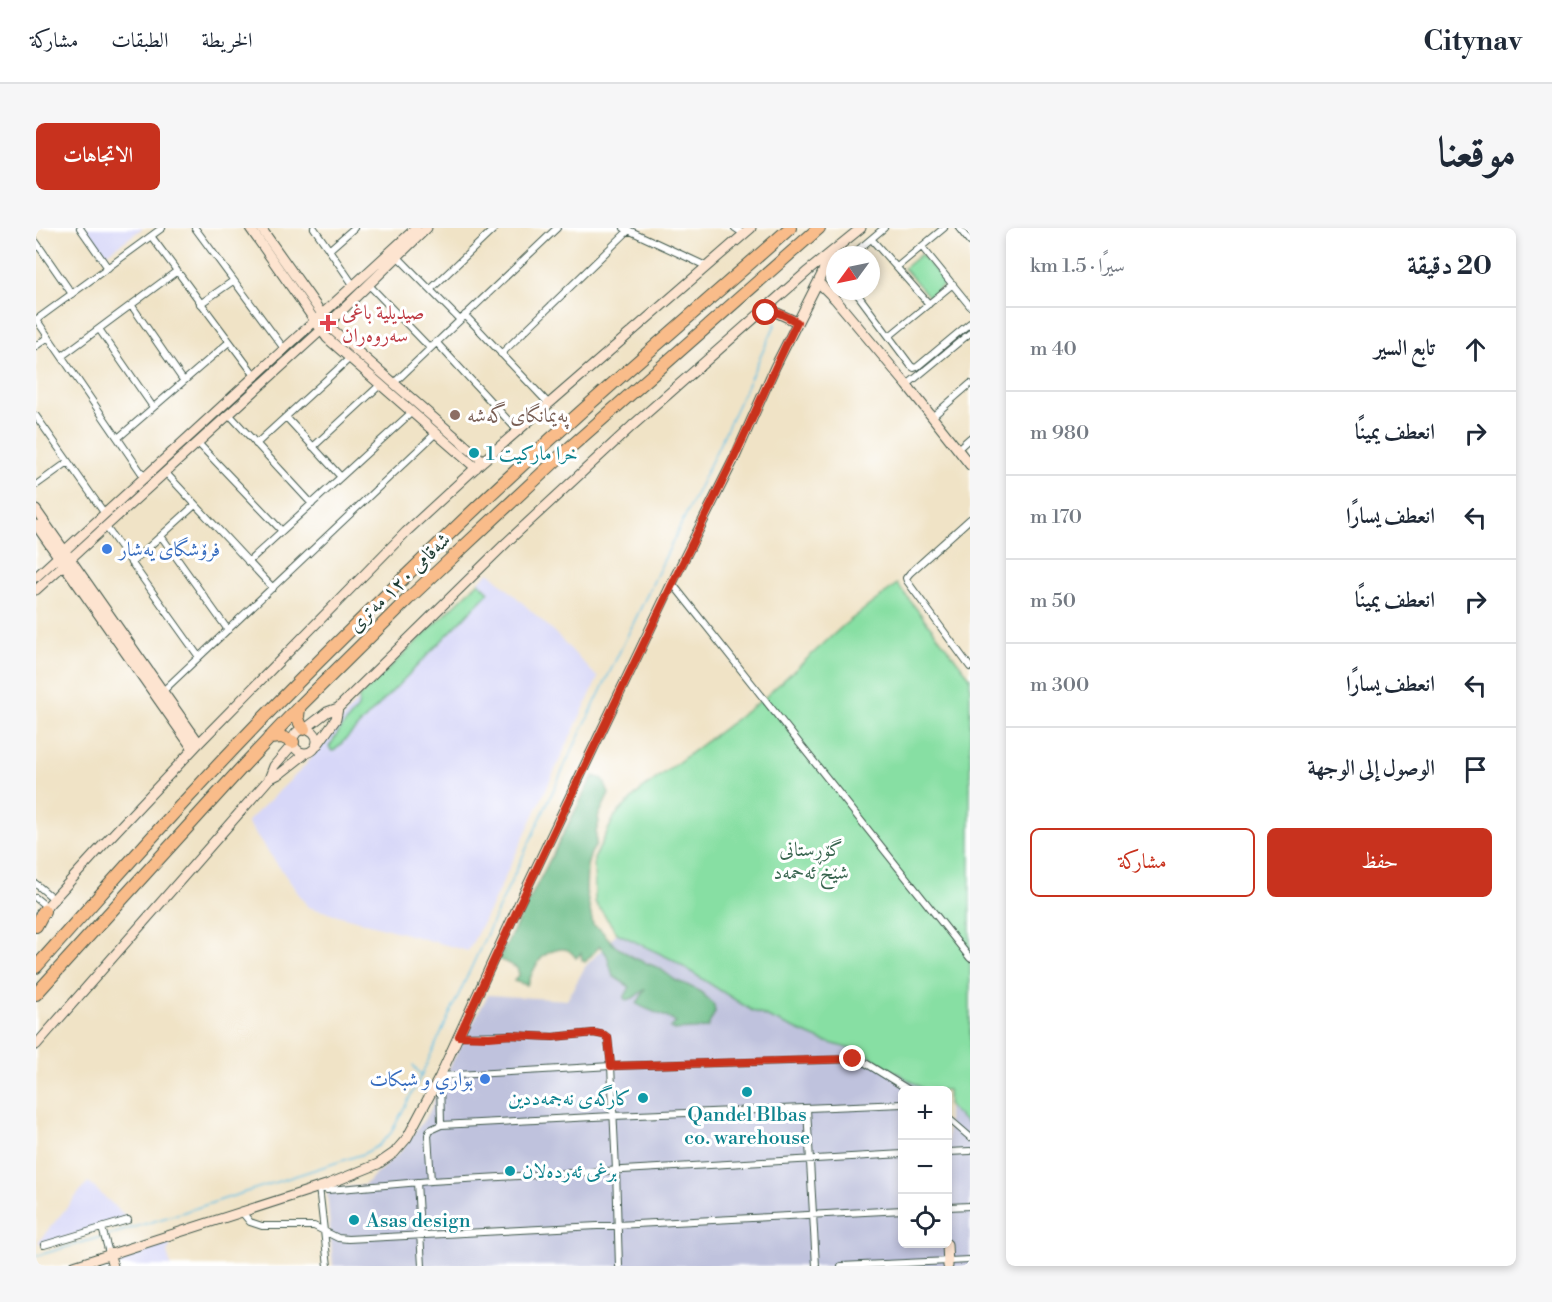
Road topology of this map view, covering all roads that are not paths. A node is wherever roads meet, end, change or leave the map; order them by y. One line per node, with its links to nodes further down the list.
1 (80, 228): 34 (street)
2 (162, 228): 21 (street)
3 (195, 228): 36 (street)
4 (250, 228): 52 (street)
5 (261, 228): 52 (street)
6 (314, 228): 28 (street)
7 (354, 228): 28 (street)
8 (416, 228): 40 (street)
9 (428, 228): 29 (street)
10 (495, 228): 41 (street)
11 (557, 228): 49 (street)
12 (735, 228): 20 (street)
13 (790, 228): 133 (highway, شەقامی ١٢٠ مەتری)
14 (819, 228): 119 (highway, شەقامی ١٢٠ مەتری)
15 (861, 228): 25 (street)
16 (884, 228): 26 (street)
17 (944, 228): 27 (street)
18 (959, 228): 24 (street)
19 (626, 229): 32 (street); 63 (street)
20 (747, 231): 32 (street)
21 (151, 236): 34 (street); 35 (street)
22 (36, 242): 42 (street)
23 (874, 242): 33 (street)
24 (970, 242)
25 (840, 246)
26 (863, 246)
27 (922, 247): 33 (street); 38 (street)
28 (330, 250): 40 (street)
29 (397, 256): 39 (street); 41 (street)
30 (826, 258): 48 (street)
31 (826, 262): 37 (street)
32 (706, 266): 74 (street)
33 (897, 267): 45 (street)
34 (108, 268): 42 (street)
35 (177, 272): 44 (street); 46 (street)
36 (233, 281): 44 (street); 62 (street)
37 (818, 282): 51 (street); 73 (street)
38 (953, 284): 45 (street); 47 (street)
39 (369, 285): 52 (street); 61 (street)
40 (354, 286): 52 (street)
41 (431, 289): 49 (street)
42 (72, 294): 50 (street)
43 (862, 300): 66 (street)
44 (200, 304): 58 (street)
45 (929, 304): 56 (street)
46 (132, 306): 54 (street); 69 (street)
47 (970, 306)
48 (756, 316): 51 (street); 120 (street)
49 (463, 318): 59 (street); 63 (street)
50 (36, 320): 57 (street)
51 (797, 322): 110 (street)
52 (322, 323): 62 (street); 65 (street); 70 (street); 77 (street)
53 (970, 323): 66 (street)
54 (99, 329): 64 (street); 75 (street)
55 (970, 333): 67 (street)
56 (892, 334)
57 (48, 337): 60 (street); 64 (street)
58 (229, 342): 68 (street); 69 (street)
59 (436, 342): 61 (street); 81 (street)
60 (36, 346)
61 (430, 348): 70 (street)
62 (285, 350): 68 (street)
63 (501, 354): 74 (street)
64 (62, 356): 83 (street)
65 (350, 358): 72 (street); 79 (street)
66 (922, 363): 67 (street)
67 (927, 369): 73 (street)
68 (256, 377): 94 (street)
69 (183, 380): 75 (street)
70 (394, 382): 76 (street)
71 (970, 384): 80 (street)
72 (381, 385): 76 (street); 88 (street)
73 (907, 385): 80 (street)
74 (549, 404): 81 (street)
75 (153, 407): 83 (street)
76 (416, 408): 82 (street); 90 (street); 93 (street)
77 (229, 414): 85 (street); 86 (street)
78 (36, 416): 89 (street)
79 (286, 417): 86 (street); 88 (street)
80 (932, 417): 91 (street)
81 (518, 431): 90 (street)
82 (436, 433): 90 (street); 111 (street)
83 (118, 438): 94 (street)
84 (970, 438): 87 (street)
85 (198, 443): 92 (street); 103 (street)
86 (256, 444): 96 (street)
87 (961, 446)
88 (313, 447): 93 (street)
89 (69, 462): 95 (street); 99 (street)
90 (479, 465): 125 (street)
91 (970, 465)
92 (166, 473): 97 (street); 102 (street)
93 (341, 477): 96 (street)
94 (145, 478): 99 (street)
95 (36, 485)
96 (312, 504): 103 (street)
97 (195, 505): 104 (street); 107 (street)
98 (36, 510): 106 (street)
99 (105, 514): 106 (street)
100 (970, 521): 116 (street)
101 (36, 525): 105 (street)
102 (106, 527): 106 (street); 108 (street)
103 (282, 531): 107 (street)
104 (160, 536): 108 (street); 113 (street)
105 (40, 539): 106 (street)
106 (64, 558): 109 (street); 112 (street); 118 (street); 125 (street)
107 (248, 562): 111 (street)
108 (132, 563): 115 (street)
109 (36, 577)
110 (672, 583): 134 (street); 138 (street)
111 (273, 588): 113 (street)
112 (36, 590)
113 (228, 630): 115 (street)
114 (970, 654): 116 (street)
115 (199, 657): 118 (street)
116 (964, 659): 117 (street)
117 (970, 667)
118 (163, 691): 125 (street)
119 (300, 706): 121 (highway); 122 (highway, شەقامی ١٢٠ مەتری)
120 (338, 708): 121 (street); 124 (street)
121 (305, 729): 123 (street); 124 (street)
122 (269, 738): 123 (highway); 137 (highway, شەقامی ١٢٠ مەتری)
123 (293, 743): 126 (street); 127 (street)
124 (317, 745): 126 (street)
125 (196, 746): 130 (street)
126 (305, 754): 127 (street)
127 (269, 779): 139 (street)
128 (36, 884): 130 (street)
129 (36, 898): 131 (street)
130 (55, 900): 131 (street)
131 (43, 912): 132 (highway)
132 (36, 926)
133 (70, 930): 135 (highway); 136 (highway, شەقامی ١٢٠ مەتری)
134 (970, 958)
135 (36, 959)
136 (36, 967)
137 (36, 994)
138 (459, 1036): 140 (street); 141 (street)
139 (36, 1045)
140 (611, 1066): 141 (street); 142 (street); 145 (street)
141 (440, 1076): 147 (street); 156 (street)
142 (903, 1086)
143 (898, 1104): 144 (street)
144 (807, 1108): 145 (street); 152 (street)
145 (613, 1116): 147 (street); 153 (street)
146 (952, 1121): 148 (street)
147 (441, 1125): 154 (street)
148 (970, 1137)
149 (970, 1151): 150 (street)
150 (952, 1152)
151 (898, 1154): 152 (street)
152 (810, 1160): 153 (street); 161 (street)
153 (616, 1170): 154 (street); 163 (street)
154 (431, 1181): 155 (street)
155 (417, 1182): 156 (street); 166 (street)
156 (319, 1187): 160 (street); 165 (street)
157 (970, 1206): 158 (street)
158 (952, 1207)
159 (898, 1210): 161 (street)
160 (241, 1211): 165 (street); 169 (street)
161 (813, 1214): 163 (street); 177 (street)
162 (128, 1220): 164 (street)
163 (618, 1224): 166 (street); 176 (street)
164 (103, 1230): 167 (street); 169 (street)
165 (324, 1232): 166 (street); 174 (street)
166 (421, 1235): 175 (street)
167 (44, 1245)
168 (947, 1248): 171 (street)
169 (109, 1254): 172 (street); 173 (street)
170 (970, 1260): 171 (street)
171 (948, 1264): 178 (street)
172 (74, 1266)
173 (112, 1266)
174 (328, 1266)
175 (422, 1266)
176 (619, 1266)
177 (816, 1266)
178 (841, 1266)

